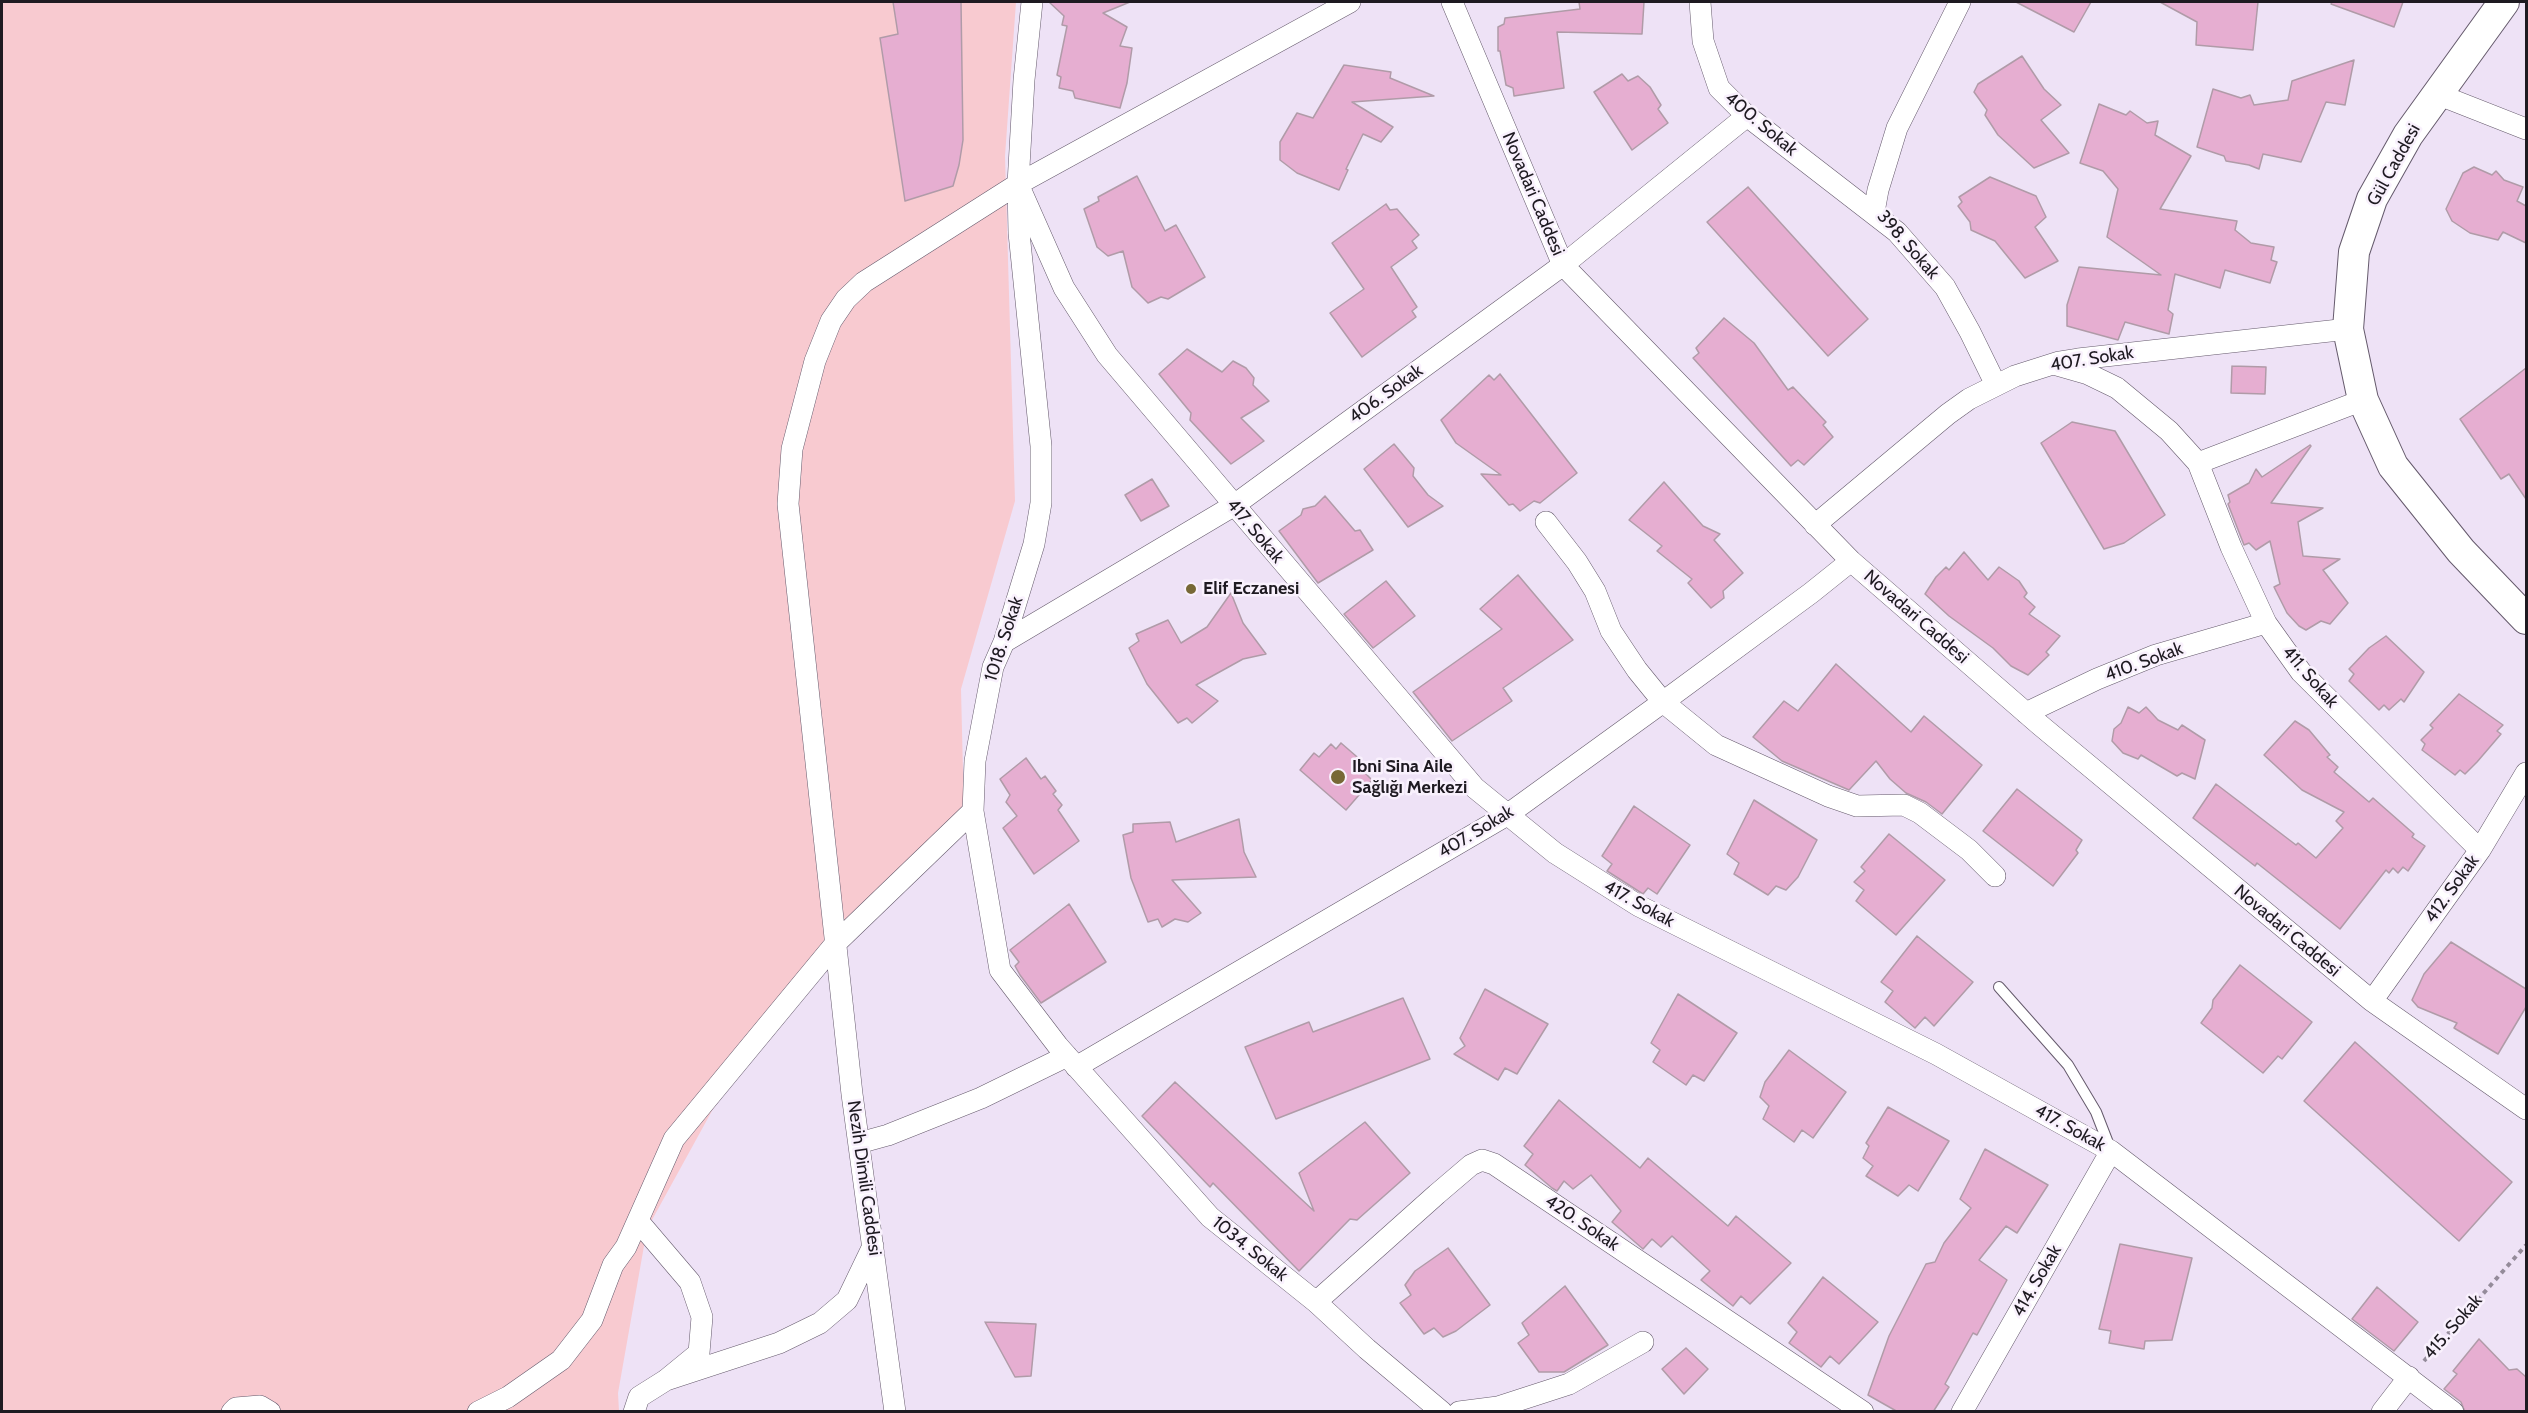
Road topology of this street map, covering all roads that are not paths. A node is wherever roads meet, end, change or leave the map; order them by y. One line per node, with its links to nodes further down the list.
1 (1032, 2): 10 (street, 1018. Sokak)
2 (1350, 2): 10 (street, Nezih Dimili Caddesi)
3 (1452, 2): 12 (street, Novadari Caddesi)
4 (1700, 2): 8 (street, 400. Sokak)
5 (1960, 2): 11 (street, 398. Sokak)
6 (2504, 2): 7 (main road, Gül Caddesi)
7 (2437, 94): 9 (street); 13 (main road, Gül Caddesi)
8 (1747, 116): 11 (street, 400. Sokak); 12 (street, 406. Sokak)
9 (2526, 129)
10 (1018, 184): 18 (street, 417. Sokak); 24 (street, 1018. Sokak); 32 (street, Nezih Dimili Caddesi)
11 (1874, 212): 15 (street, 398. Sokak)
12 (1563, 266): 18 (street, 406. Sokak); 20 (street, Novadari Caddesi)
13 (2348, 329): 14 (street, 407. Sokak); 16 (main road, Gül Caddesi)
14 (2053, 364): 15 (street, 407. Sokak); 17 (street, 411. Sokak)
15 (1996, 385): 20 (street, 407. Sokak)
16 (2362, 400): 17 (street); 22 (main road, Gül Caddesi)
17 (2198, 464): 23 (street, 411. Sokak)
18 (1233, 506): 24 (street, 406. Sokak); 29 (street, 417. Sokak)
19 (1546, 522): 25 (street)
20 (1815, 525): 21 (street, Novadari Caddesi)
21 (1851, 561): 25 (street, 407. Sokak); 26 (street, Novadari Caddesi)
22 (2525, 615)
23 (2266, 623): 26 (street, 410. Sokak); 30 (street, 411. Sokak)
24 (1004, 642): 28 (street, 1018. Sokak)
25 (1663, 702): 29 (street, 407. Sokak); 31 (street)
26 (2026, 713): 34 (street, Novadari Caddesi)
27 (2526, 772): 30 (street, 412. Sokak)
28 (973, 811): 32 (street); 35 (street, 1018. Sokak)
29 (1507, 815): 35 (street, 407. Sokak); 38 (street, 417. Sokak)
30 (2480, 850): 34 (street, 412. Sokak)
31 (1995, 876)
32 (836, 944): 37 (street, Nezih Dimili Caddesi); 39 (street)
33 (1999, 987): 38 (lane)
34 (2372, 1001): 36 (street, Novadari Caddesi)
35 (1071, 1062): 37 (street, 407. Sokak); 41 (street, 1034. Sokak)
36 (2526, 1109)
37 (859, 1143): 40 (street, Nezih Dimili Caddesi)
38 (2111, 1151): 43 (street, 417. Sokak); 53 (street, 414. Sokak)
39 (638, 1221): 44 (street); 47 (street)
40 (873, 1246): 44 (street); 49 (street, Nezih Dimili Caddesi)
41 (1316, 1302): 50 (street, 1034. Sokak); 52 (street, 420. Sokak)
42 (1642, 1342): 51 (street)
43 (2409, 1377): 54 (street); 55 (street, 417. Sokak)
44 (666, 1380): 48 (street)
45 (232, 1412): 46 (street)
46 (270, 1412)
47 (478, 1412)
48 (634, 1412)
49 (895, 1412)
50 (1442, 1412)
51 (1459, 1412)
52 (1863, 1412)
53 (1962, 1412)
54 (2382, 1412)
55 (2453, 1412)

